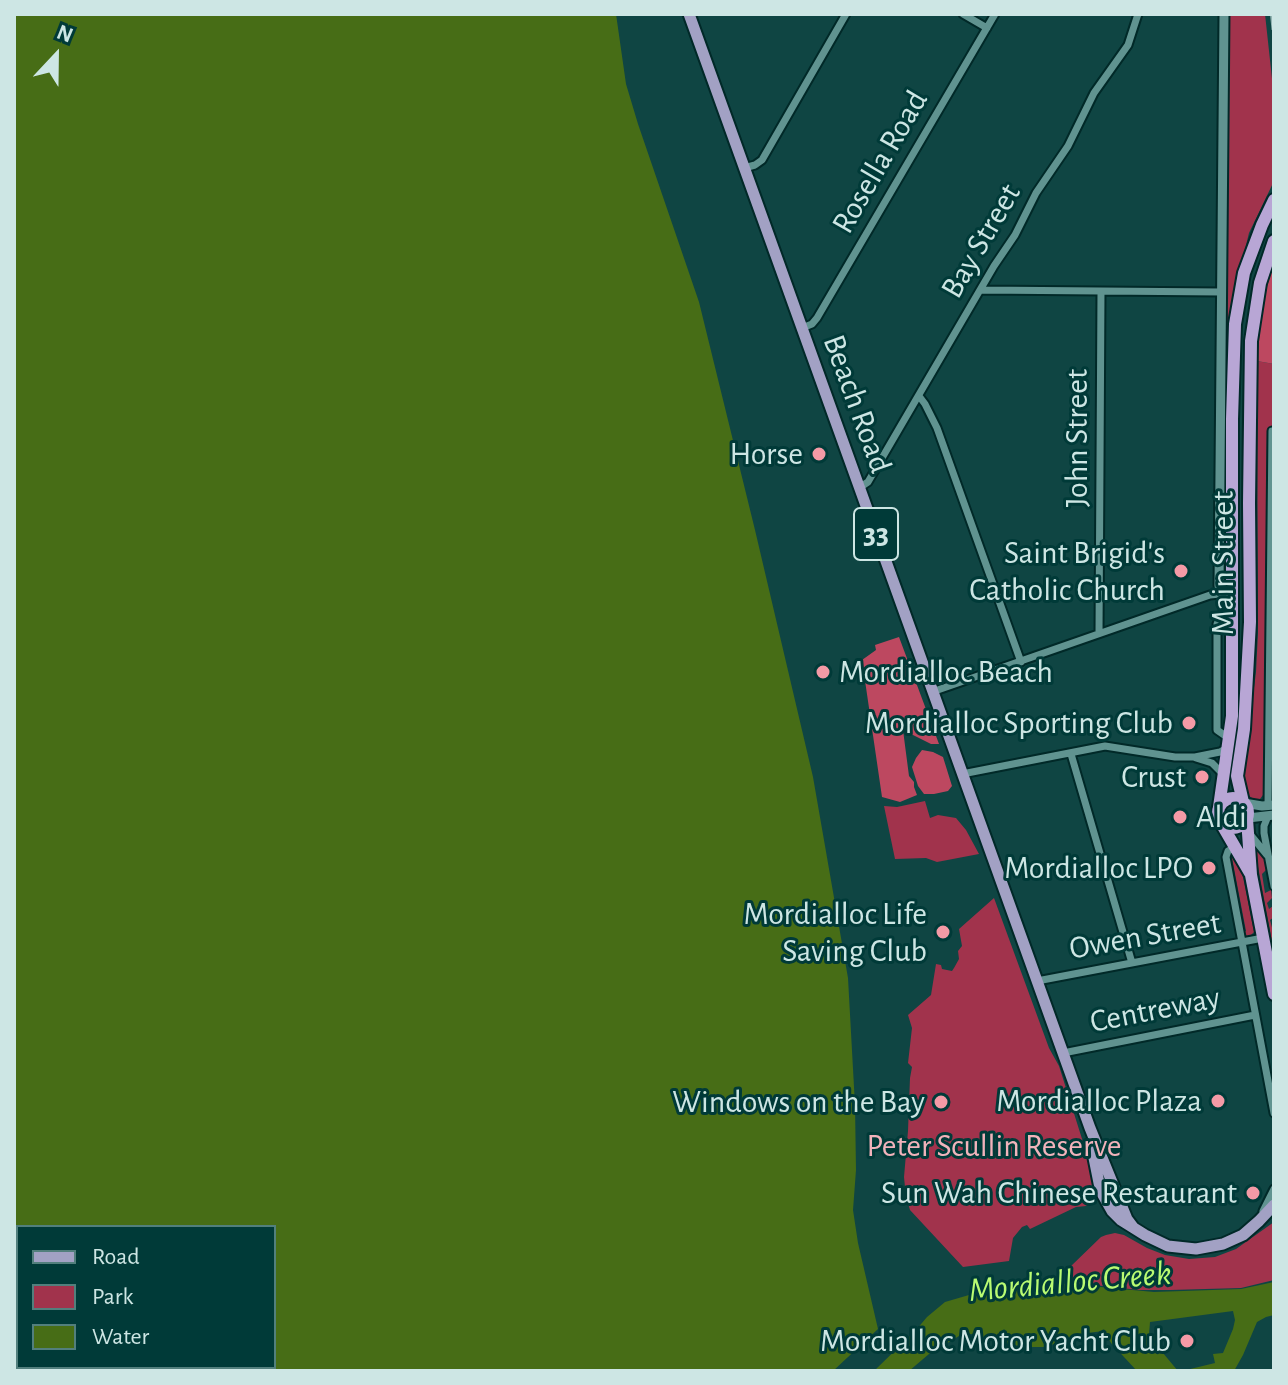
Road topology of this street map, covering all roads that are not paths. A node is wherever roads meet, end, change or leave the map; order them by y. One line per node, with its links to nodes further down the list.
1 (846, 14): 8 (street)
2 (963, 14): 7 (street)
3 (995, 14): 7 (street, Rosella Road)
4 (1138, 14): 11 (street, Bay Street)
5 (1224, 14): 13 (street, Main Street)
6 (692, 15): 8 (main road, Beach Road / 33)
7 (987, 28): 14 (street, Rosella Road)
8 (744, 168): 14 (main road, Beach Road / 33)
9 (1274, 200): 18 (highway, Main Street)
10 (1274, 241): 17 (highway, Main Street)
11 (981, 290): 12 (street); 15 (street, Bay Street)
12 (1101, 291): 13 (street); 22 (street, John Street)
13 (1221, 292): 21 (street, Main Street)
14 (802, 328): 19 (main road, Beach Road / 33)
15 (919, 396): 19 (street, Bay Street); 23 (street)
16 (1272, 431): 31 (street, Main Street)
17 (1250, 443): 18 (highway); 20 (highway, Main Street)
18 (1233, 444): 21 (highway, Main Street)
19 (859, 488): 24 (main road, Beach Road / 33)
20 (1250, 589): 21 (highway); 30 (highway, Main Street)
21 (1223, 591): 22 (street); 25 (highway, Main Street)
22 (1099, 633): 23 (street)
23 (1021, 662): 24 (street)
24 (932, 692): 28 (main road, Beach Road / 33)
25 (1229, 743): 27 (street); 29 (highway, Main Street)
26 (1071, 754): 27 (street); 28 (street); 41 (street)
27 (1195, 757): 29 (street)
28 (962, 774): 42 (main road, Beach Road / 33)
29 (1224, 775): 32 (highway, Main Street)
30 (1244, 802): 31 (street); 32 (highway); 33 (highway)
31 (1271, 810): 33 (street); 36 (street, Main Street)
32 (1218, 816): 33 (highway); 35 (highway)
33 (1248, 818): 34 (highway)
34 (1249, 833): 36 (street, Main Street); 37 (highway)
35 (1235, 847): 37 (highway); 40 (street)
36 (1268, 856): 38 (street, Main Street)
37 (1251, 875): 39 (highway)
38 (1274, 886)
39 (1263, 938): 40 (street, Owen Street); 43 (highway)
40 (1242, 942): 41 (street, Owen Street); 44 (street)
41 (1132, 963): 42 (street, Owen Street)
42 (1037, 981): 45 (main road, Beach Road / 33)
43 (1274, 994)
44 (1255, 1015): 45 (street, Centreway); 46 (street)
45 (1063, 1053): 47 (main road, Beach Road / 33)
46 (1274, 1113)
47 (1090, 1128): 49 (main road, Beach Road / 33); 50 (main road, Beach Road / 33)
48 (1274, 1189): 54 (street)
49 (1106, 1201): 50 (main road); 52 (main road, Beach Road / 33)
50 (1121, 1201): 52 (main road); 55 (main road, Beach Road / 33)
51 (1274, 1205): 54 (main road, Beach Road / 33)
52 (1113, 1212): 55 (main road, Beach Road / 33)
53 (1274, 1216): 54 (main road, Beach Road / 33)
54 (1259, 1222): 55 (main road, Beach Road / 33)
55 (1133, 1227)

